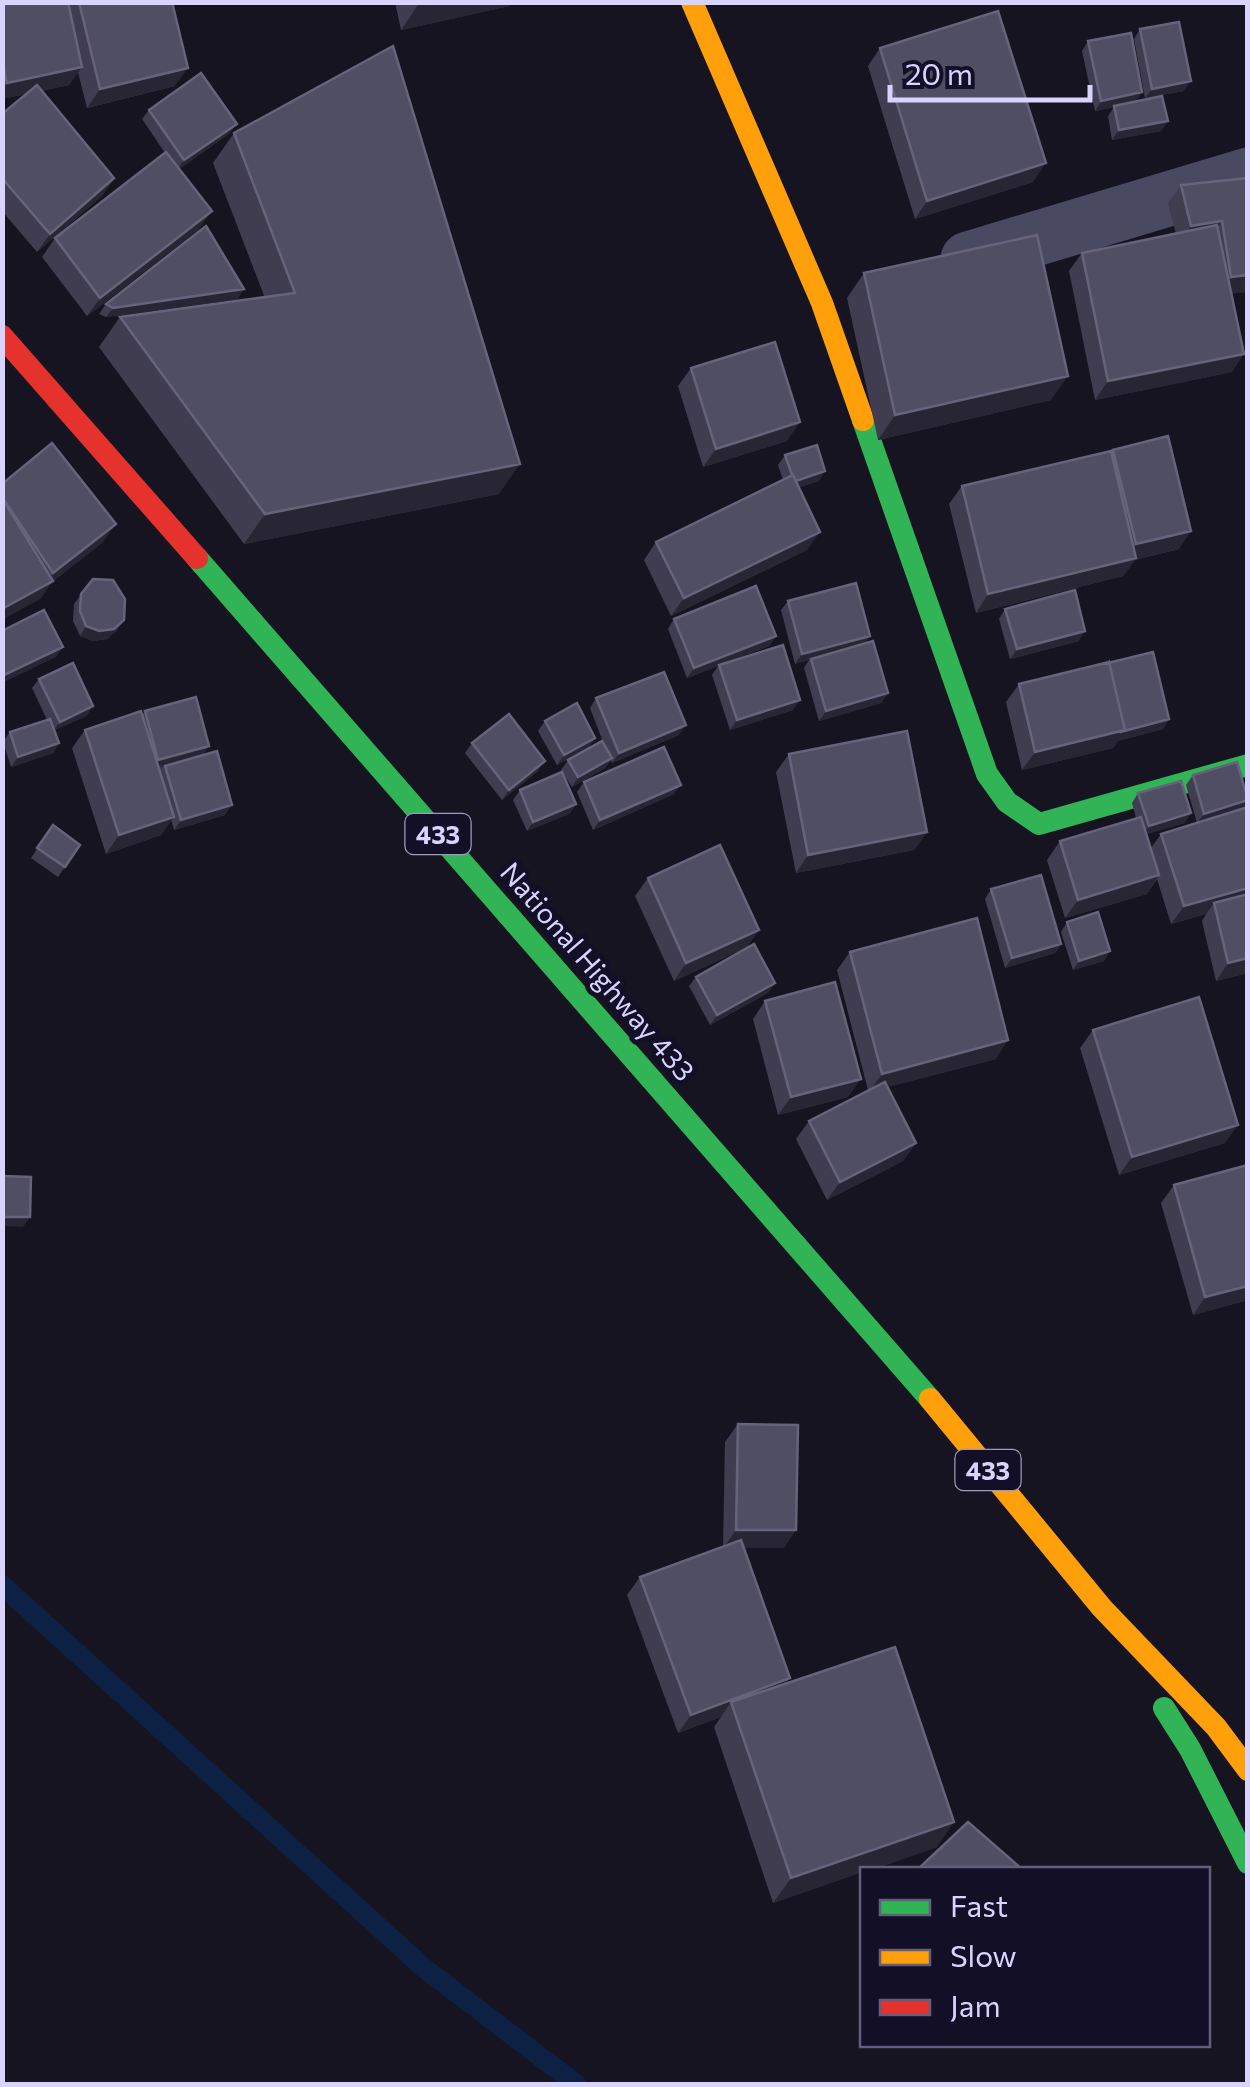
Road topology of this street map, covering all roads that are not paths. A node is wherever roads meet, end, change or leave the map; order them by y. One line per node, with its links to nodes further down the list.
1 (692, 2): 3 (main road)
2 (1248, 175): 3 (street)
3 (822, 303): 5 (main road)
4 (2, 336): 6 (main road, National Highway 433 / 433)
5 (1248, 765)
6 (1102, 1608): 7 (main road, National Highway 433 / 433); 8 (main road, National Highway 433 / 433)
7 (1248, 1770)
8 (1248, 1863)

